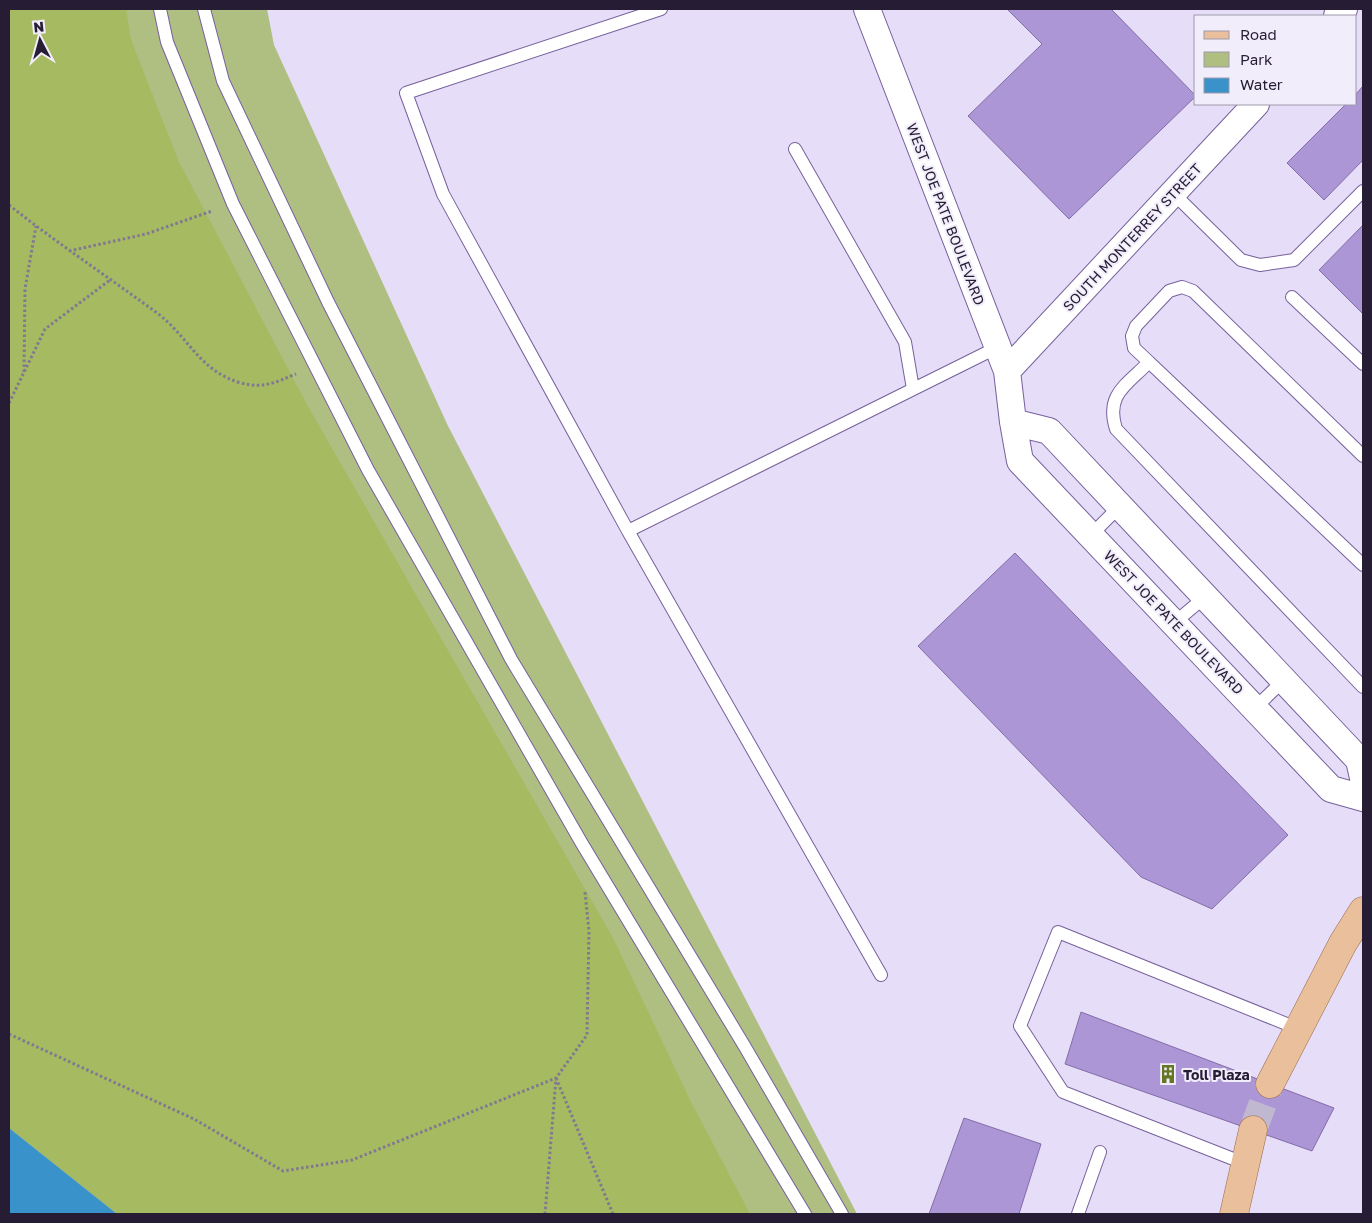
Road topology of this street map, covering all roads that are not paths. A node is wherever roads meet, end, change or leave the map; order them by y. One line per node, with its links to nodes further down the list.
1 (160, 9): 35 (lane)
2 (204, 9): 36 (lane)
3 (661, 9): 18 (lane)
4 (867, 9): 10 (street, WEST JOE PATE BOULEVARD)
5 (1255, 105): 8 (street, SOUTH MONTERREY STREET)
6 (795, 149): 14 (lane)
7 (1363, 191): 8 (lane)
8 (1173, 193): 13 (street, SOUTH MONTERREY STREET)
9 (1292, 297): 12 (lane)
10 (998, 347): 13 (street, WEST JOE PATE BOULEVARD); 14 (lane)
11 (1149, 362): 16 (lane); 20 (lane); 24 (lane)
12 (1363, 364)
13 (1007, 371): 15 (street, WEST JOE PATE BOULEVARD)
14 (912, 389): 18 (lane)
15 (1013, 422): 17 (street); 19 (street, WEST JOE PATE BOULEVARD)
16 (1363, 456)
17 (1120, 506): 19 (lane); 21 (street)
18 (628, 531): 29 (lane)
19 (1091, 535): 22 (street, WEST JOE PATE BOULEVARD)
20 (1363, 566)
21 (1205, 596): 22 (lane); 23 (street)
22 (1174, 623): 25 (street, WEST JOE PATE BOULEVARD)
23 (1284, 680): 25 (lane); 26 (street)
24 (1363, 688)
25 (1255, 708): 27 (street, WEST JOE PATE BOULEVARD)
26 (1363, 778)
27 (1363, 798)
28 (1363, 911): 30 (main road)
29 (881, 975)
30 (1299, 1029): 31 (main road); 34 (lane)
31 (1270, 1084)
32 (1253, 1130): 34 (main road)
33 (1100, 1152): 37 (lane)
34 (1246, 1164): 38 (main road)
35 (805, 1214)
36 (842, 1214)
37 (1078, 1214)
38 (1234, 1214)

